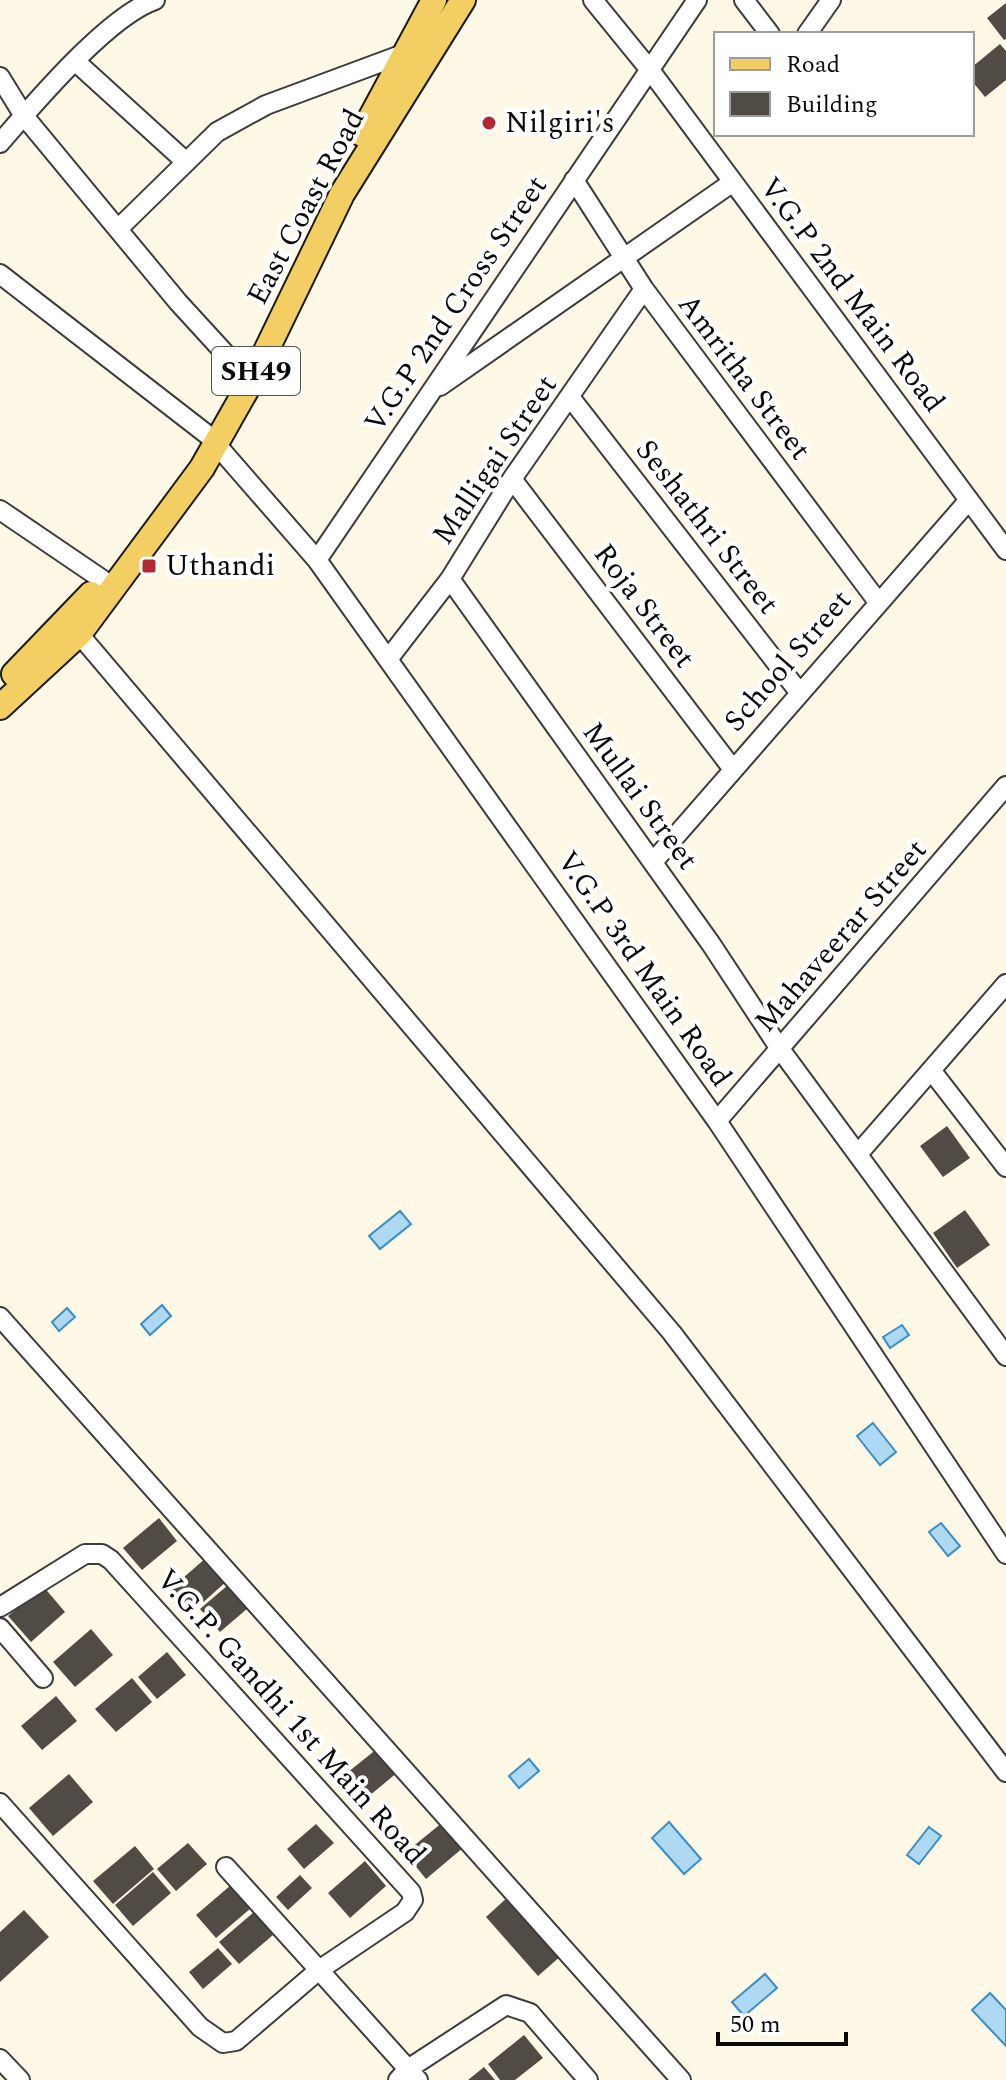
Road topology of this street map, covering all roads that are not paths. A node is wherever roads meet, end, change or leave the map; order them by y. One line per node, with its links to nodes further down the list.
1 (155, 0): 11 (street)
2 (434, 0): 10 (main road, East Coast Road / SH49)
3 (463, 0): 26 (main road, East Coast Road / SH49)
4 (593, 0): 12 (street, V.G.P 2nd Main Road)
5 (697, 0): 12 (street, V.G.P 2nd Cross Street)
6 (744, 0): 8 (street)
7 (831, 0): 9 (street)
8 (768, 32)
9 (808, 32)
10 (406, 53): 16 (street); 23 (main road, East Coast Road / SH49)
11 (75, 61): 14 (street); 16 (street)
12 (650, 70): 17 (street, V.G.P 2nd Cross Street); 18 (street, V.G.P 2nd Main Road)
13 (0, 77): 14 (street)
14 (24, 116): 15 (street); 19 (street)
15 (0, 143)
16 (185, 161): 19 (street)
17 (574, 180): 20 (street, Amritha Street); 24 (street, V.G.P 2nd Cross Street)
18 (733, 182): 20 (street); 28 (street, V.G.P 2nd Main Road)
19 (119, 228): 23 (street)
20 (624, 258): 22 (street, Amritha Street); 24 (street)
21 (0, 274): 26 (street, V.G.P 3rd Main Road)
22 (644, 289): 25 (street, Malligai Street); 34 (street, Amritha Street)
23 (243, 373): 26 (main road, East Coast Road / SH49)
24 (430, 393): 31 (street, V.G.P 2nd Cross Street)
25 (570, 397): 27 (street, Malligai Street); 38 (street, Seshathri Street)
26 (212, 440): 31 (street, V.G.P 3rd Main Road); 33 (main road, East Coast Road / SH49); 35 (main road, East Coast Road / SH49)
27 (512, 479): 32 (street, Malligai Street); 40 (street, Roja Street)
28 (969, 500): 30 (street, V.G.P 2nd Main Road); 34 (street, School Street)
29 (0, 510): 33 (street)
30 (1006, 550)
31 (317, 560): 36 (street, V.G.P 3rd Main Road)
32 (450, 579): 36 (street, Malligai Street); 42 (street, Mullai Street)
33 (103, 580): 37 (main road, East Coast Road / SH49)
34 (878, 602): 38 (street, School Street)
35 (79, 634): 39 (main road, East Coast Road / SH49); 55 (street)
36 (389, 658): 46 (street, V.G.P 3rd Main Road)
37 (0, 687)
38 (799, 692): 40 (street, School Street)
39 (0, 707)
40 (732, 768): 42 (street, School Street)
41 (1006, 786): 44 (street, Mahaveerar Street)
42 (653, 862): 44 (street, Mullai Street)
43 (1006, 984): 45 (street)
44 (780, 1049): 46 (street, Mahaveerar Street); 47 (street, Mullai Street)
45 (931, 1070): 47 (street); 48 (street)
46 (717, 1121): 51 (street, V.G.P 3rd Main Road)
47 (858, 1154): 50 (street, Mullai Street)
48 (1006, 1167)
49 (0, 1317): 63 (street)
50 (1006, 1356)
51 (1006, 1554)
52 (0, 1607): 58 (street, V.G.P. Gandhi 1st Main Road)
53 (0, 1628): 54 (street)
54 (43, 1678)
55 (1006, 1772)
56 (0, 1803): 58 (street)
57 (226, 1867): 58 (street)
58 (319, 1970): 60 (street)
59 (0, 2059): 61 (street)
60 (408, 2076): 62 (street)
61 (20, 2080)
62 (588, 2080)
63 (681, 2080)

